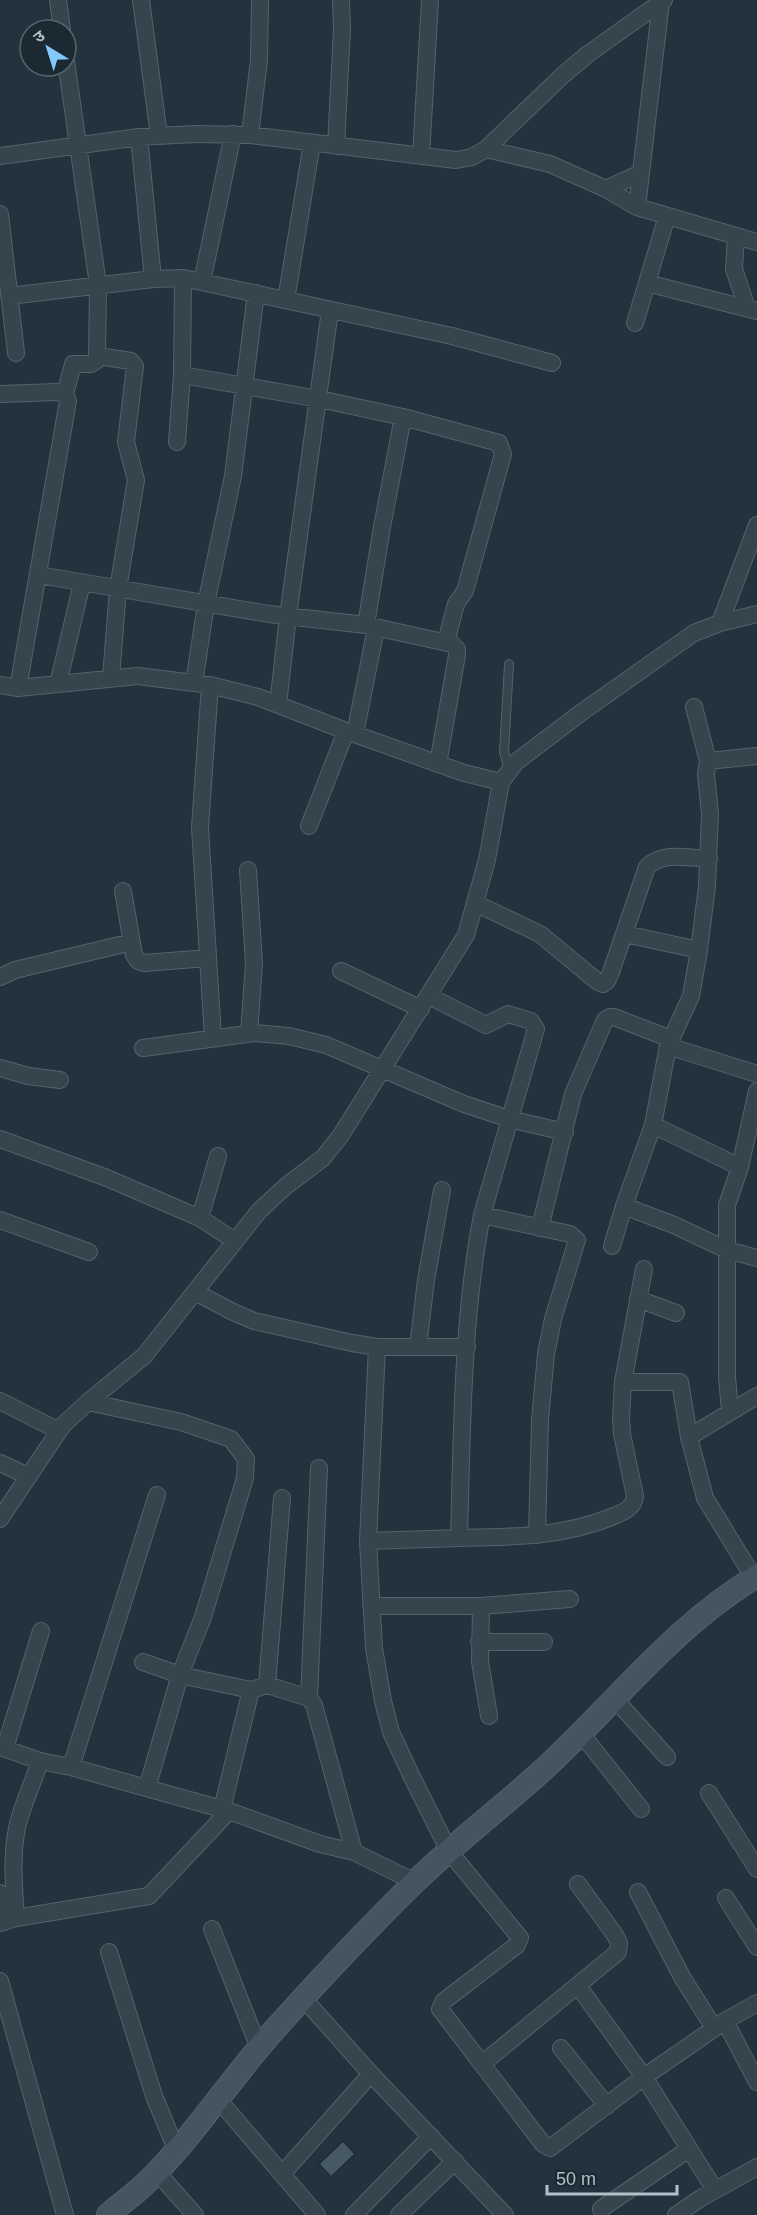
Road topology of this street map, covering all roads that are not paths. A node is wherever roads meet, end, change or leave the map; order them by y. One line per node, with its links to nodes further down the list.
1 (58, 0): 7 (street)
2 (141, 0): 10 (street)
3 (260, 0): 9 (street)
4 (342, 0): 14 (street)
5 (430, 0): 17 (street)
6 (662, 1): 15 (street); 18 (street)
7 (60, 18)
8 (68, 78): 13 (street)
9 (242, 135): 10 (street); 12 (street); 27 (street)
10 (159, 136): 11 (street)
11 (139, 137): 13 (street); 26 (street)
12 (312, 143): 14 (street); 32 (street)
13 (77, 145): 16 (street); 29 (street)
14 (336, 146): 17 (street)
15 (486, 149): 17 (street); 19 (street)
16 (0, 156)
17 (421, 156)
18 (642, 173): 19 (street); 20 (street)
19 (606, 189): 20 (street)
20 (638, 207): 22 (street)
21 (0, 214): 31 (street)
22 (667, 216): 23 (street); 28 (street)
23 (736, 236): 24 (street); 33 (street)
24 (757, 242)
25 (183, 278): 26 (street); 27 (street); 40 (street)
26 (153, 279): 29 (street)
27 (202, 282): 30 (street)
28 (647, 283): 33 (street); 36 (street)
29 (98, 285): 31 (street); 38 (street)
30 (256, 293): 32 (street); 41 (street)
31 (9, 296): 35 (street)
32 (286, 300): 34 (street)
33 (752, 309)
34 (330, 310): 39 (street); 44 (street)
35 (6, 317): 37 (street)
36 (635, 323)
37 (16, 353)
38 (98, 356): 43 (street); 50 (street)
39 (552, 363)
40 (182, 375): 41 (street); 46 (street)
41 (243, 385): 44 (street); 51 (street)
42 (0, 394): 43 (street)
43 (65, 394): 48 (street)
44 (319, 399): 45 (street); 53 (street)
45 (403, 417): 55 (street); 56 (street)
46 (177, 441)
47 (757, 525): 54 (street)
48 (39, 575): 49 (street); 62 (street)
49 (82, 583): 50 (street); 59 (street)
50 (118, 589): 51 (street); 58 (street)
51 (206, 604): 53 (street); 60 (street)
52 (757, 614): 54 (street)
53 (288, 616): 55 (street); 63 (street)
54 (720, 623): 69 (street)
55 (371, 627): 56 (street); 65 (street)
56 (446, 642): 68 (street)
57 (509, 664): 69 (lane)
58 (111, 678): 59 (street); 60 (street)
59 (58, 684): 62 (street)
60 (202, 684): 63 (street); 78 (street)
61 (0, 685): 62 (street)
62 (18, 688)
63 (278, 705): 65 (street)
64 (694, 707): 67 (street)
65 (351, 733): 68 (street); 70 (street)
66 (757, 756): 67 (street)
67 (708, 761): 71 (street)
68 (438, 764): 69 (street)
69 (506, 777): 74 (street)
70 (309, 826)
71 (709, 859): 75 (street); 77 (street)
72 (248, 870): 82 (street)
73 (123, 891): 76 (street)
74 (475, 903): 75 (street); 81 (street)
75 (625, 934): 77 (street)
76 (132, 942): 78 (street); 80 (street)
77 (699, 950): 84 (street)
78 (208, 958): 83 (street)
79 (341, 971): 81 (street)
80 (0, 977)
81 (425, 1002): 87 (street); 91 (street)
82 (249, 1033): 83 (street); 87 (street)
83 (213, 1038): 85 (street)
84 (670, 1042): 88 (street); 92 (street); 93 (street)
85 (143, 1048)
86 (0, 1068): 89 (street)
87 (383, 1068): 91 (street); 103 (street)
88 (757, 1074)
89 (60, 1080)
90 (757, 1091): 96 (street)
91 (509, 1119): 93 (street); 99 (street)
92 (653, 1125): 96 (street); 98 (street)
93 (565, 1131): 102 (street)
94 (0, 1139): 100 (street)
95 (218, 1156): 100 (street)
96 (740, 1167): 105 (street)
97 (442, 1190): 113 (street)
98 (624, 1206): 104 (street); 105 (street)
99 (482, 1215): 102 (street); 114 (street)
100 (200, 1218): 103 (street)
101 (0, 1220): 106 (street)
102 (540, 1228): 128 (street)
103 (235, 1241): 109 (street)
104 (612, 1246)
105 (727, 1250): 107 (street); 119 (street)
106 (89, 1252)
107 (757, 1258)
108 (644, 1269): 110 (street)
109 (195, 1292): 112 (street); 118 (street)
110 (638, 1299): 111 (street); 115 (street)
111 (676, 1313)
112 (377, 1347): 113 (street); 130 (street)
113 (418, 1347): 114 (street)
114 (467, 1347): 129 (street)
115 (623, 1382): 121 (street); 128 (street)
116 (757, 1396): 119 (street)
117 (0, 1401): 120 (street)
118 (88, 1402): 120 (street); 139 (street)
119 (730, 1411): 121 (street)
120 (59, 1431): 124 (street)
121 (689, 1437): 131 (street)
122 (0, 1463): 124 (street)
123 (319, 1468): 141 (street)
124 (28, 1476): 127 (street)
125 (157, 1495): 148 (street)
126 (282, 1498): 140 (street)
127 (0, 1519)
128 (537, 1535): 129 (street)
129 (459, 1538): 130 (street)
130 (368, 1541): 133 (street)
131 (756, 1577): 142 (street)
132 (570, 1599): 134 (street)
133 (371, 1606): 134 (street); 153 (street)
134 (481, 1606): 136 (street)
135 (41, 1631): 145 (street)
136 (479, 1642): 137 (street); 143 (street)
137 (544, 1642)
138 (143, 1662): 139 (street)
139 (180, 1675): 140 (street); 149 (street)
140 (259, 1688): 141 (street); 152 (street)
141 (309, 1698): 154 (street)
142 (614, 1698): 144 (street); 146 (street)
143 (489, 1716)
144 (580, 1732): 151 (street); 153 (street)
145 (3, 1748): 147 (street)
146 (667, 1757)
147 (40, 1761): 148 (street); 161 (street)
148 (71, 1767): 149 (street)
149 (147, 1788): 152 (street)
150 (709, 1793): 155 (street)
151 (641, 1809)
152 (226, 1810): 154 (street); 161 (street)
153 (449, 1851): 156 (street); 172 (street)
154 (354, 1852): 156 (street)
155 (757, 1869)
156 (415, 1882): 167 (street)
157 (578, 1884): 166 (street)
158 (638, 1892): 169 (street)
159 (0, 1893): 161 (street)
160 (726, 1898): 163 (street)
161 (7, 1921)
162 (212, 1929): 170 (street)
163 (757, 1947)
164 (109, 1952): 179 (street)
165 (0, 1981): 188 (street)
166 (578, 1986): 172 (street); 174 (street)
167 (303, 1998): 170 (street); 173 (street)
168 (757, 2003): 169 (street)
169 (720, 2025): 174 (street); 175 (street)
170 (259, 2048): 176 (street)
171 (561, 2048): 177 (street)
172 (482, 2064): 177 (street)
173 (371, 2074): 178 (street); 184 (street)
174 (644, 2077): 177 (street); 180 (street)
175 (757, 2082)
176 (218, 2098): 179 (street); 184 (street)
177 (607, 2106)
178 (431, 2136): 181 (street); 192 (street)
179 (176, 2149): 183 (street)
180 (689, 2149): 185 (street); 186 (street)
181 (455, 2161): 193 (street); 194 (street)
182 (757, 2167): 185 (street)
183 (156, 2171): 189 (street); 190 (street)
184 (283, 2174): 191 (street)
185 (715, 2190): 187 (street)
186 (601, 2209)
187 (684, 2213)
188 (65, 2215)
189 (108, 2215)
190 (195, 2215)
191 (317, 2215)
192 (354, 2215)
193 (399, 2215)
194 (505, 2215)

